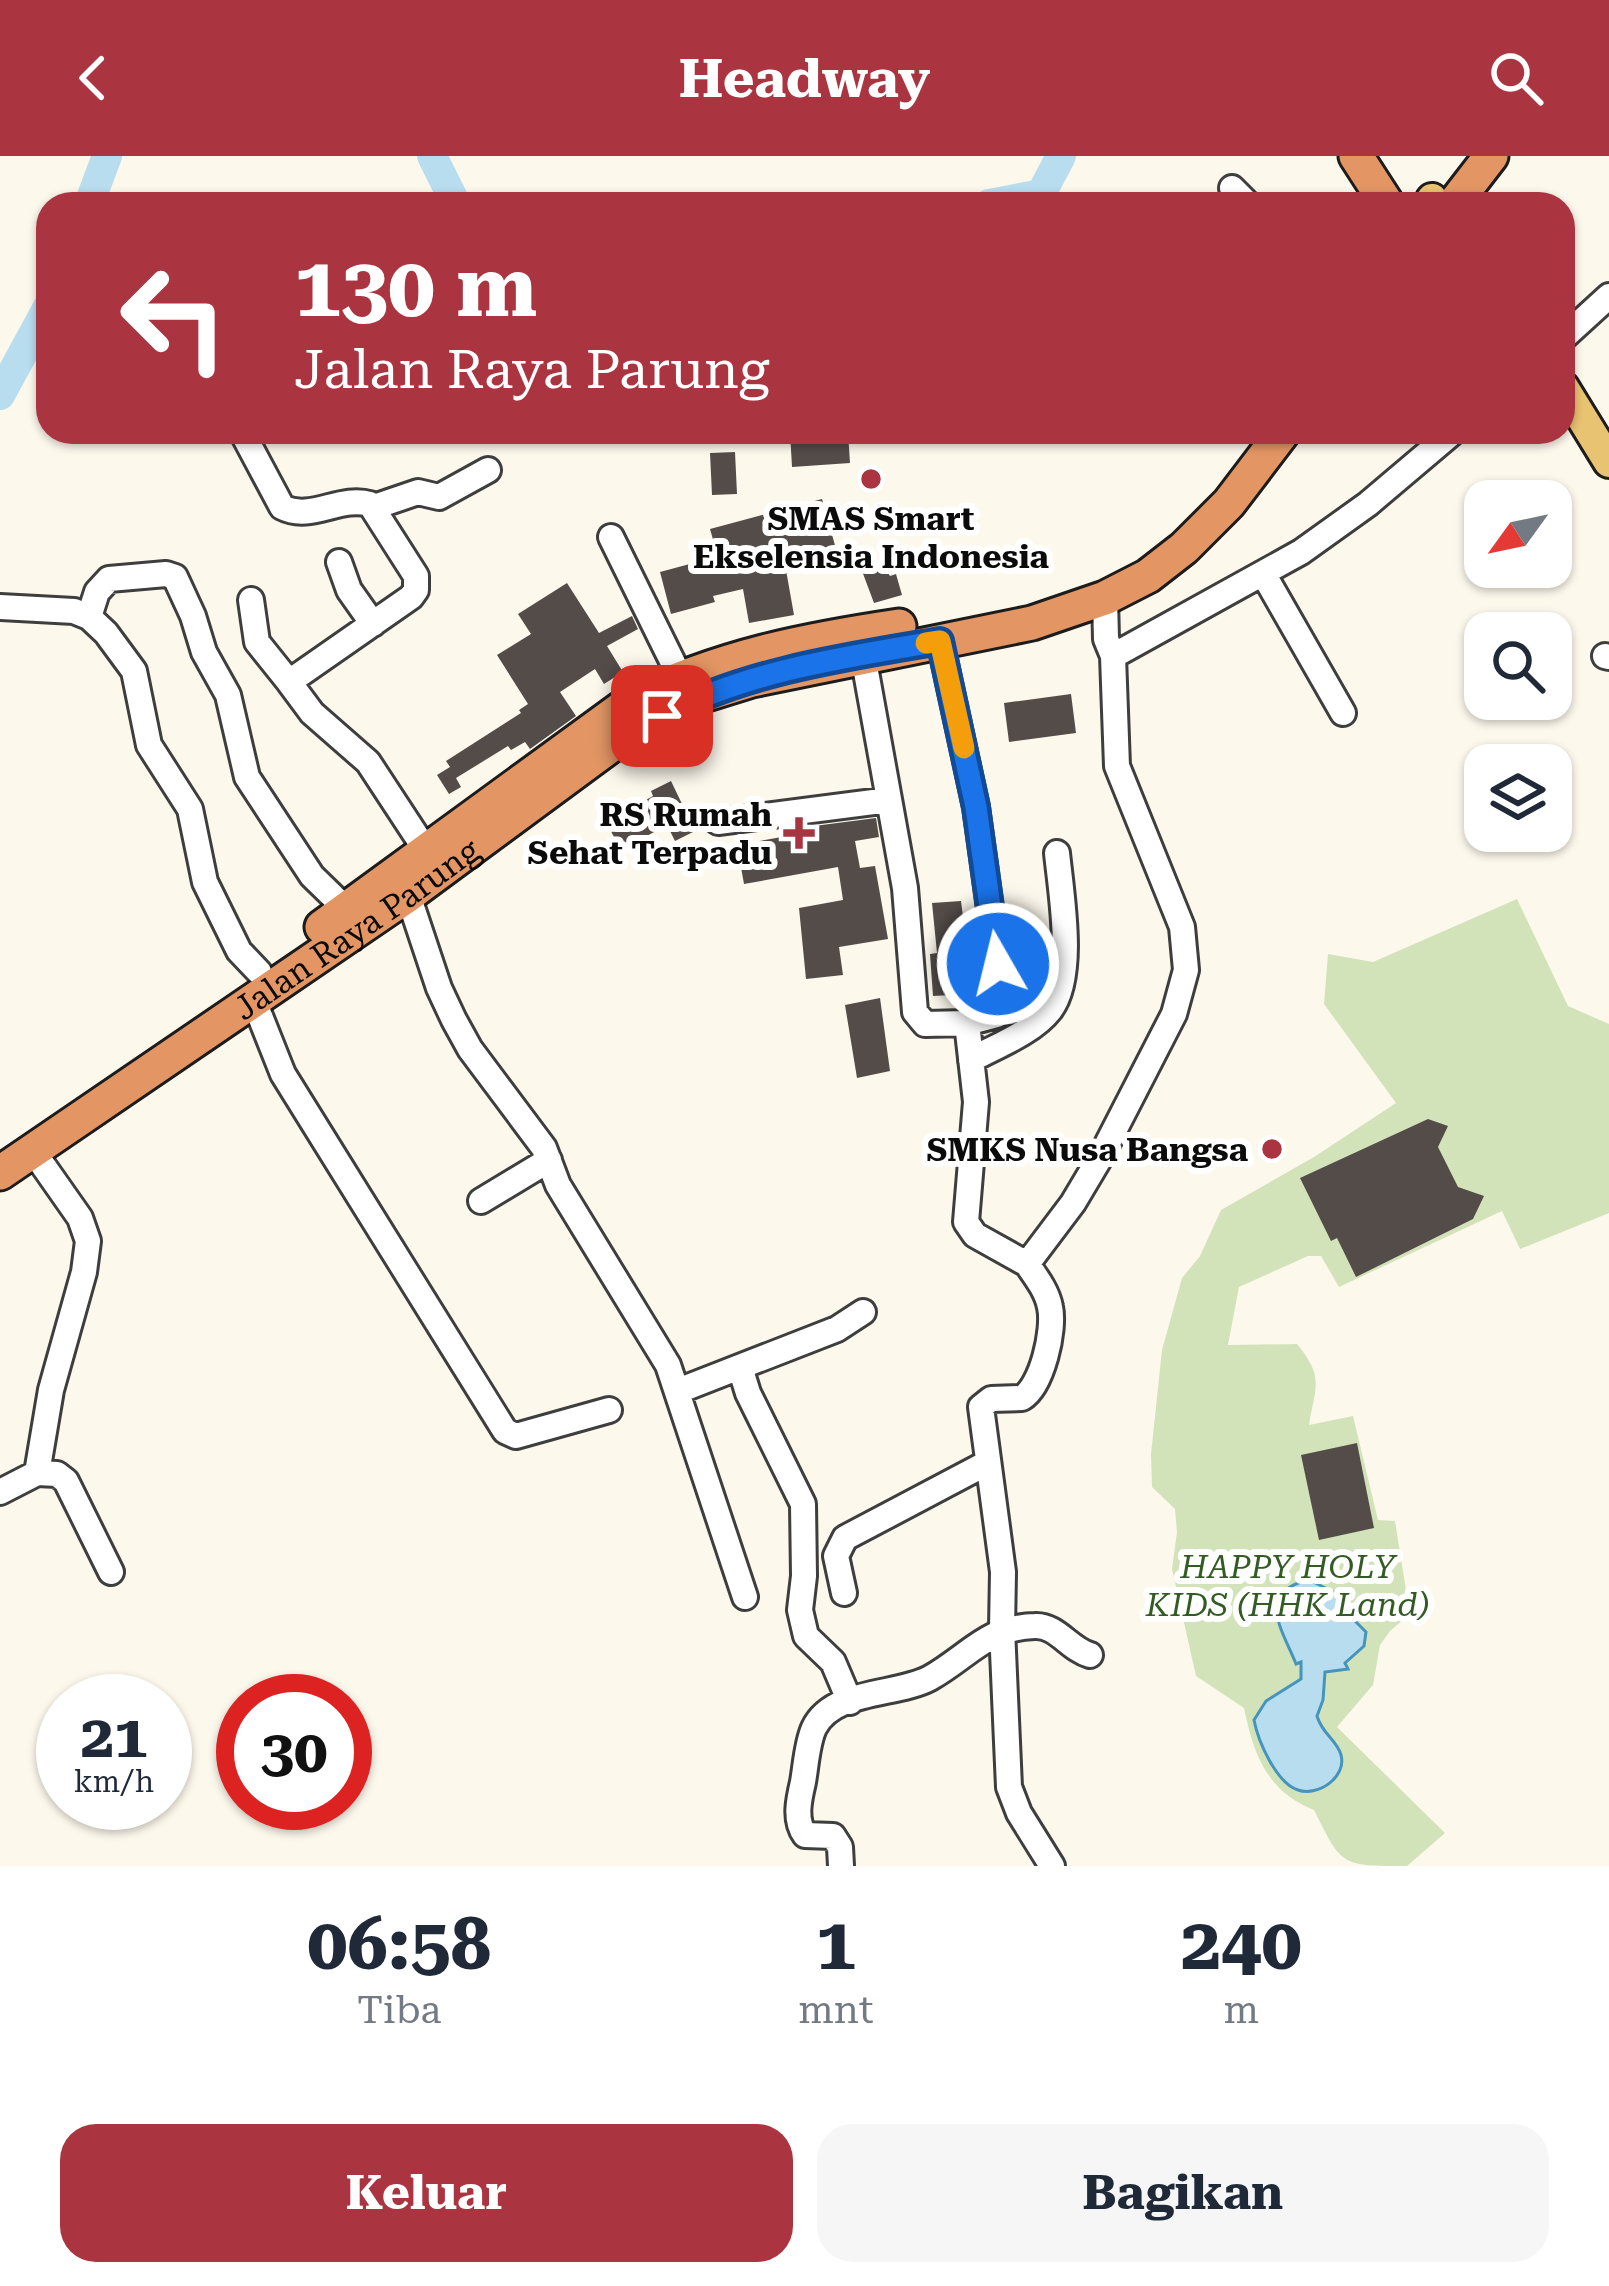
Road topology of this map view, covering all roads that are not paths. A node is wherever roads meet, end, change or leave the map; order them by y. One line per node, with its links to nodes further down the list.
1 (1356, 156): 2 (highway)
2 (1379, 192)
3 (1609, 296): 4 (street)
4 (1575, 327)
5 (1575, 407): 10 (main road)
6 (248, 444): 12 (street)
7 (1250, 444): 22 (highway, Jalan Raya Parung)
8 (1273, 444): 16 (highway, Jalan Raya Parung)
9 (1439, 444): 15 (street)
10 (1609, 462)
11 (488, 470): 12 (street)
12 (374, 507): 20 (street)
13 (611, 537): 24 (street)
14 (339, 562): 20 (street)
15 (1264, 575): 23 (street); 26 (street)
16 (1106, 598): 21 (highway, Jalan Raya Parung); 23 (street)
17 (251, 600): 25 (street)
18 (0, 607): 19 (street)
19 (88, 617): 31 (street); 33 (street)
20 (373, 624): 25 (street)
21 (940, 641): 22 (highway, Jalan Raya Parung); 34 (street)
22 (861, 643): 24 (highway, Jalan Raya Parung); 27 (street); 32 (highway, Jalan Raya Parung)
23 (1110, 648): 40 (street)
24 (680, 676): 29 (highway, Jalan Raya Parung)
25 (289, 682): 29 (street)
26 (1343, 713)
27 (889, 800): 28 (street); 34 (street)
28 (718, 822)
29 (427, 852): 31 (highway, Jalan Raya Parung)
30 (1057, 853): 35 (street)
31 (347, 910): 33 (highway, Jalan Raya Parung)
32 (415, 916): 33 (highway, Jalan Raya Parung); 36 (street)
33 (256, 986): 37 (highway, Jalan Raya Parung); 44 (street)
34 (967, 1023): 35 (street)
35 (970, 1060): 40 (street)
36 (549, 1160): 39 (street); 43 (street)
37 (33, 1162): 38 (highway, Jalan Raya Parung); 46 (street)
38 (0, 1173)
39 (481, 1201)
40 (1027, 1264): 45 (street)
41 (863, 1312): 42 (street)
42 (740, 1367): 43 (street); 53 (street)
43 (679, 1390): 50 (street)
44 (609, 1410)
45 (987, 1463): 49 (street); 51 (street)
46 (37, 1473): 47 (street); 48 (street)
47 (0, 1492)
48 (110, 1571)
49 (844, 1593)
50 (745, 1597)
51 (1002, 1629): 52 (street); 53 (street); 55 (street)
52 (1090, 1655)
53 (850, 1702): 54 (street)
54 (841, 1866)
55 (1052, 1866)

